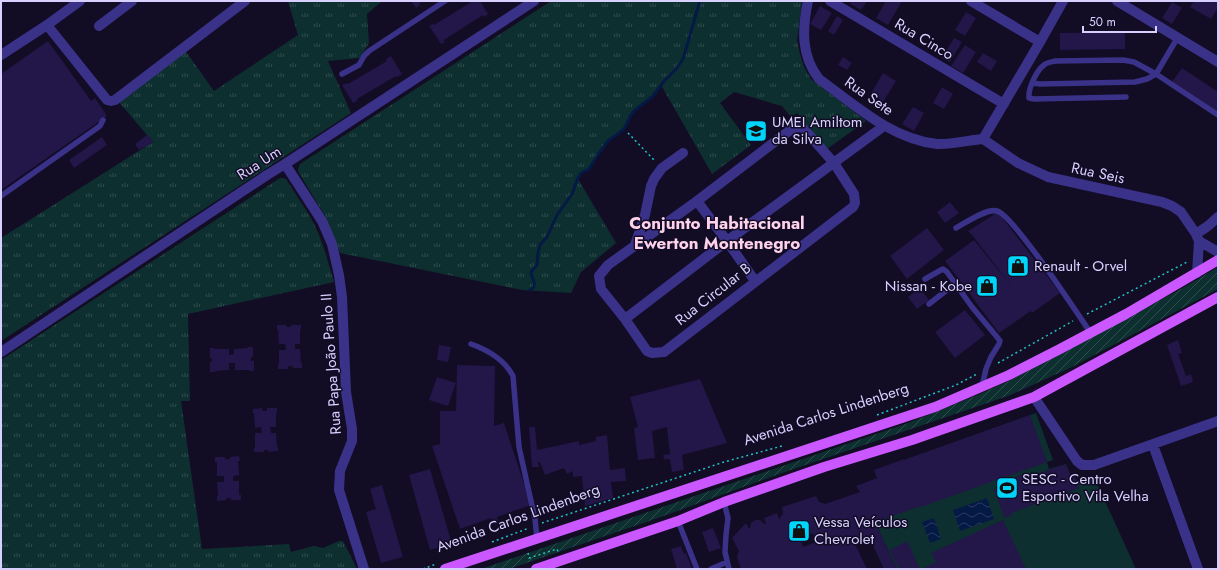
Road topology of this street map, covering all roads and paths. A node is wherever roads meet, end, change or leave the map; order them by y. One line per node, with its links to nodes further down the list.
1 (80, 1): 11 (street)
2 (132, 1): 12 (street)
3 (245, 1): 11 (street)
4 (445, 1): 17 (lane)
5 (534, 1): 28 (street, Rua Um)
6 (808, 1): 24 (street, Rua Sete)
7 (830, 1): 21 (street, Rua Cinco)
8 (971, 1): 14 (street)
9 (1063, 1): 14 (street)
10 (1117, 1): 13 (street)
11 (47, 25): 15 (street)
12 (99, 26)
13 (1178, 37): 16 (street); 18 (lane)
14 (1040, 42): 21 (street)
15 (1, 54)
16 (1218, 62)
17 (342, 74)
18 (1156, 74): 19 (lane); 19 (lane); 22 (lane)
19 (1032, 83): 20 (lane)
20 (1126, 97)
21 (1004, 104): 26 (street)
22 (1218, 115)
23 (103, 120): 31 (lane)
24 (884, 126): 26 (street, Rua Sete); 29 (street)
25 (628, 133): 30 (path)
26 (983, 139): 35 (street, Rua Seis)
27 (683, 153): 30 (street)
28 (285, 164): 51 (street, Rua Um); 68 (street, Rua Papa João Paulo II)
29 (834, 164): 32 (street); 36 (street); 43 (street, Rua Circular B)
30 (662, 168): 37 (street)
31 (1, 196)
32 (697, 201): 36 (street); 37 (street)
33 (1218, 218): 35 (street)
34 (956, 228): 47 (lane)
35 (1197, 238): 38 (street, Rua Seis); 39 (street)
36 (727, 241): 43 (street); 48 (street)
37 (635, 245): 48 (street)
38 (1218, 252)
39 (1197, 256): 41 (street); 47 (path, Avenida Carlos Lindenberg)
40 (1218, 260): 41 (main road, Avenida Carlos Lindenberg)
41 (1197, 273): 49 (main road, Avenida Carlos Lindenberg)
42 (925, 279): 44 (lane)
43 (754, 281): 48 (street, Rua Circular B)
44 (956, 284): 46 (lane); 52 (lane)
45 (1218, 297): 54 (main road)
46 (929, 304)
47 (1080, 317): 49 (lane); 52 (path, Avenida Carlos Lindenberg)
48 (625, 319)
49 (1090, 332): 53 (main road, Avenida Carlos Lindenberg)
50 (470, 344): 61 (lane)
51 (1, 352)
52 (986, 369): 53 (lane); 55 (path, Avenida Carlos Lindenberg)
53 (982, 387): 62 (main road, Avenida Carlos Lindenberg)
54 (1034, 397): 58 (street); 59 (main road)
55 (874, 416)
56 (1218, 421): 58 (street)
57 (786, 445): 61 (path, Avenida Carlos Lindenberg)
58 (1153, 445): 74 (street)
59 (724, 502): 60 (main road); 66 (lane)
60 (678, 521): 65 (main road); 71 (lane)
61 (536, 525): 62 (lane); 64 (path, Avenida Carlos Lindenberg)
62 (537, 539): 63 (main road, Avenida Carlos Lindenberg)
63 (525, 543): 65 (path); 67 (main road, Avenida Carlos Lindenberg)
64 (486, 544)
65 (561, 561): 70 (main road)
66 (727, 562): 72 (lane); 73 (lane)
67 (441, 566): 69 (path, Avenida Carlos Lindenberg)
68 (364, 569)
69 (423, 569)
70 (536, 569)
71 (697, 569)
72 (711, 569)
73 (729, 569)
74 (1198, 569)

